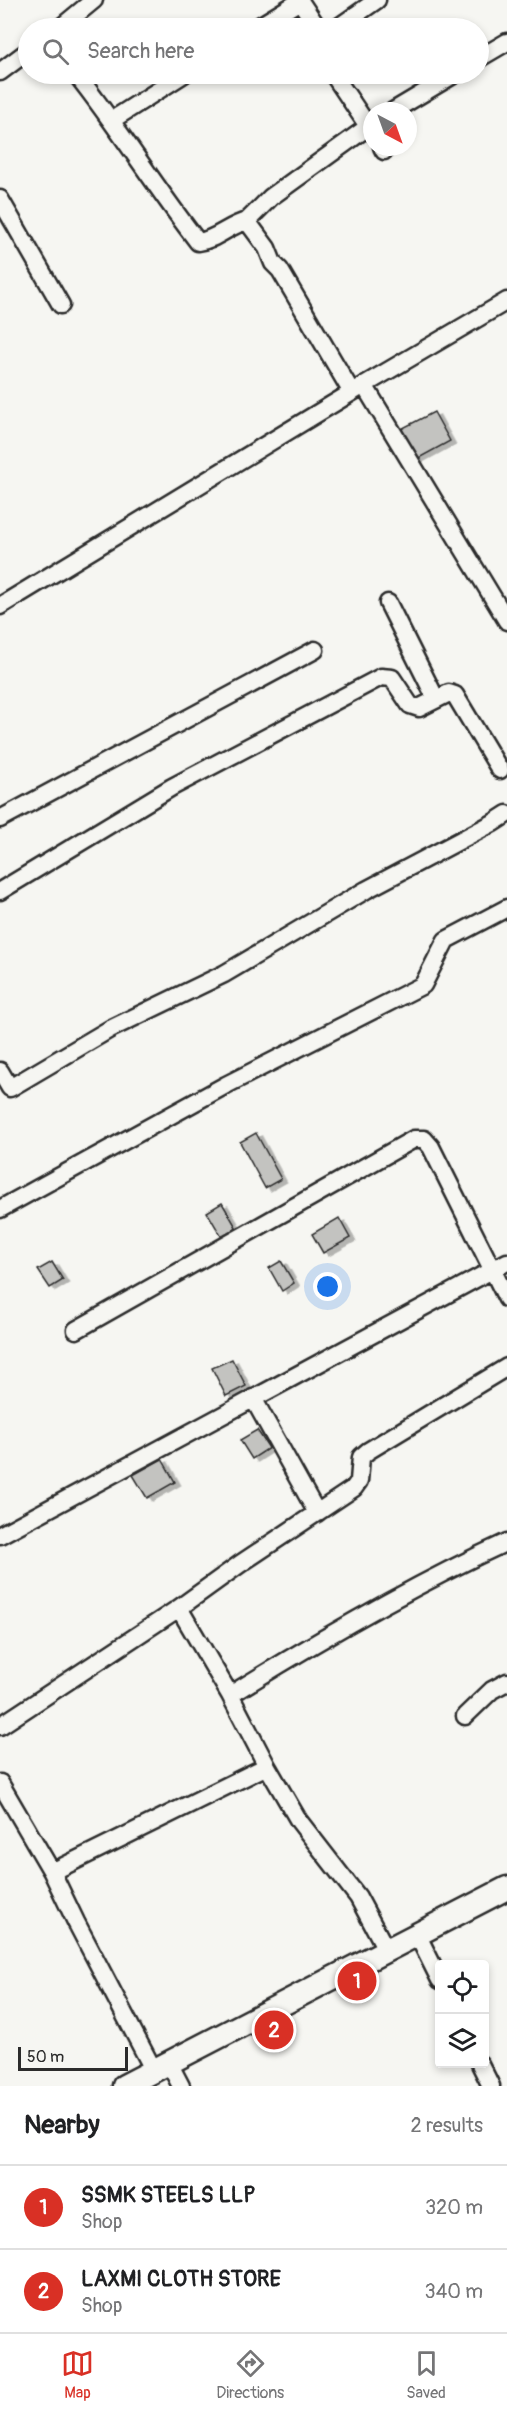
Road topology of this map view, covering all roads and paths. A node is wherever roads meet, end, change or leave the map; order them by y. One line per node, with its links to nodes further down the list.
1 (94, 0): 3 (street)
2 (377, 0): 6 (street)
3 (72, 18)
4 (272, 18): 5 (street)
5 (311, 18)
6 (351, 18)
7 (507, 42): 8 (street)
8 (489, 53)
9 (18, 58): 10 (street)
10 (0, 72)
11 (84, 84): 17 (street)
12 (168, 84): 17 (street)
13 (340, 84): 16 (street)
14 (438, 84): 15 (street)
15 (408, 102)
16 (363, 117)
17 (112, 120): 20 (street)
18 (363, 134): 20 (street)
19 (0, 199): 22 (street)
20 (247, 221): 23 (street)
21 (507, 301): 23 (street)
22 (61, 305)
23 (357, 388): 25 (street); 26 (street)
24 (388, 603): 28 (street)
25 (0, 606)
26 (505, 615)
27 (315, 650): 31 (street)
28 (436, 699): 29 (street); 32 (street)
29 (504, 774)
30 (507, 814): 34 (street)
31 (0, 819)
32 (0, 891)
33 (507, 908): 35 (street)
34 (0, 1071)
35 (0, 1209)
36 (507, 1262): 37 (street)
37 (491, 1270): 38 (street); 39 (street); 41 (street)
38 (507, 1299)
39 (76, 1330)
40 (507, 1367): 42 (street)
41 (253, 1398): 42 (street); 43 (street)
42 (317, 1512): 45 (street)
43 (0, 1535)
44 (507, 1542): 47 (street)
45 (179, 1608): 47 (street); 49 (street)
46 (507, 1682): 48 (street)
47 (230, 1695): 50 (street)
48 (465, 1716)
49 (0, 1726)
50 (267, 1766): 52 (street); 55 (street)
51 (0, 1783): 52 (street)
52 (52, 1872): 57 (street)
53 (507, 1888): 54 (street)
54 (417, 1934): 55 (street); 56 (street)
55 (387, 1949): 57 (street)
56 (435, 1970)
57 (161, 2066): 59 (street); 60 (street)
58 (482, 2068): 61 (street)
59 (124, 2086)
60 (181, 2086)
61 (492, 2086)

